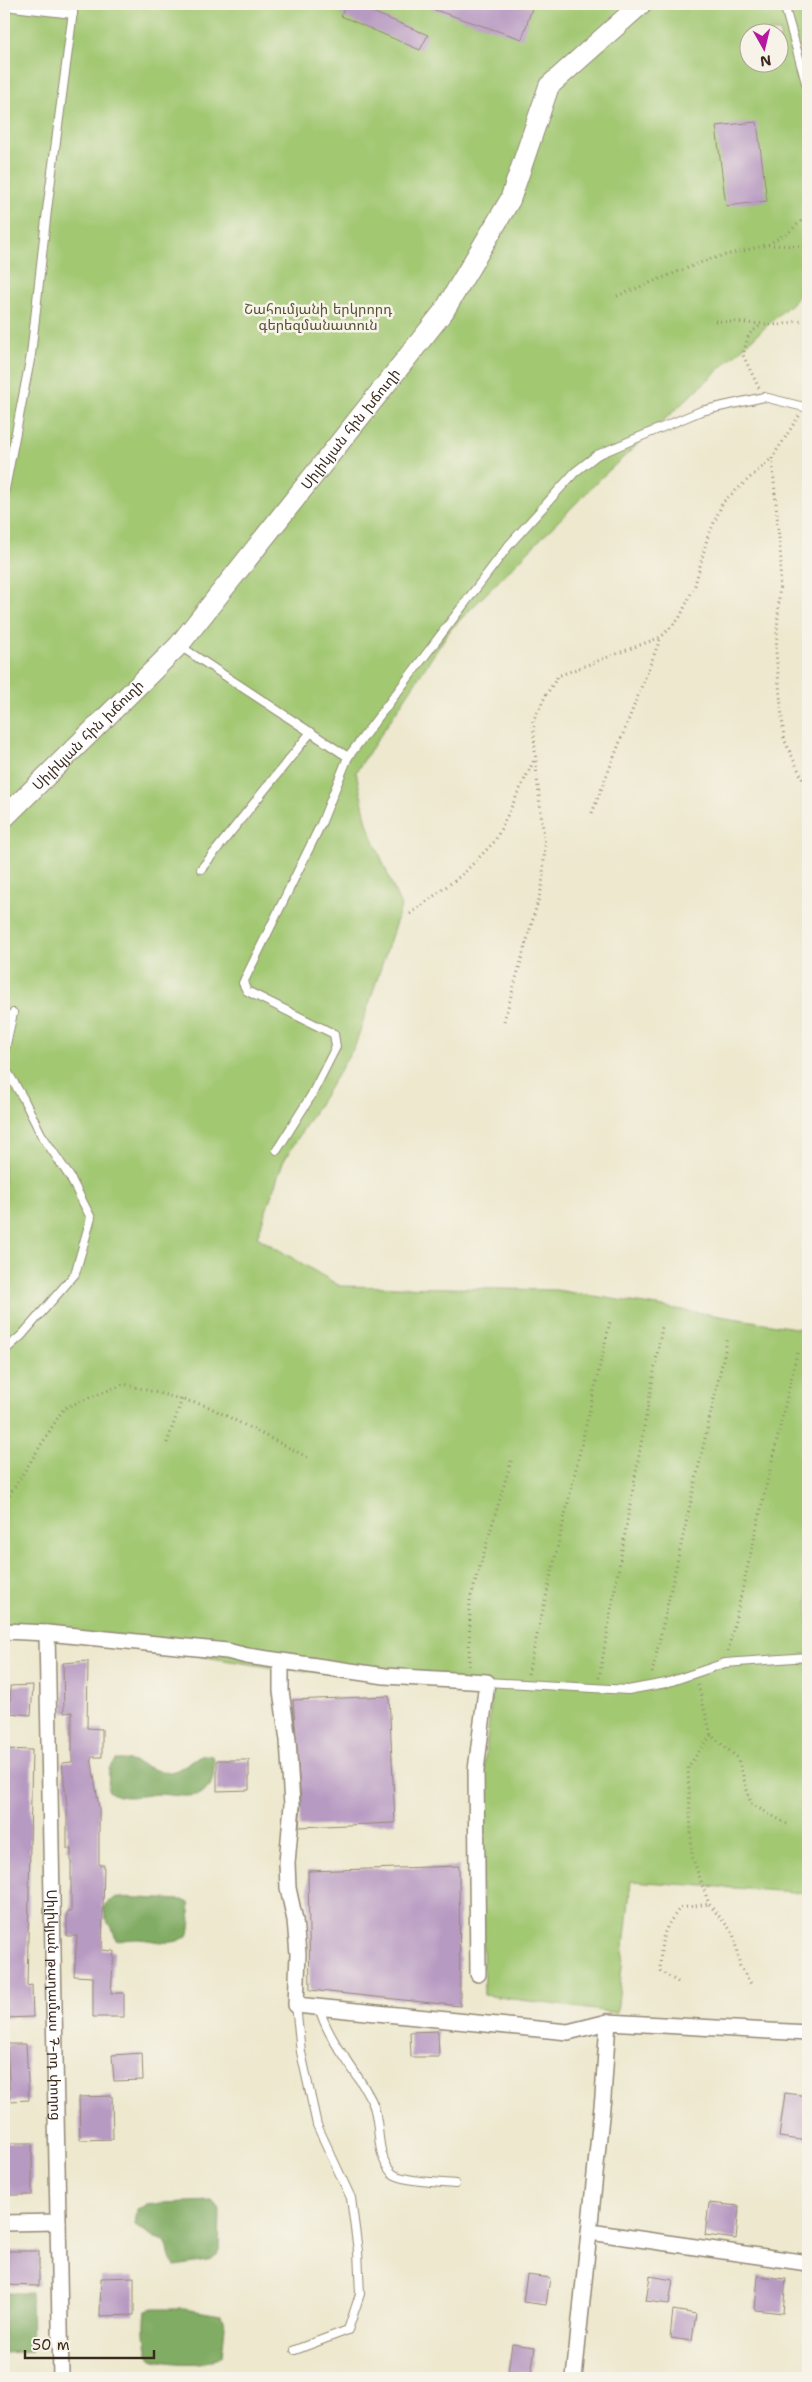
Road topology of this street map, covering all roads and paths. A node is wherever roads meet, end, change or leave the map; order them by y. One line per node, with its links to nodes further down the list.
1 (74, 4): 5 (lane)
2 (641, 4): 19 (street, Սիլիկյան հին խճուղի)
3 (784, 4): 6 (lane)
4 (4, 6): 5 (lane)
5 (73, 14): 17 (lane)
6 (808, 90)
7 (808, 215): 8 (path)
8 (767, 245): 9 (path); 10 (path)
9 (808, 249)
10 (617, 296)
11 (808, 319): 13 (path)
12 (715, 321): 13 (path)
13 (762, 324): 14 (path)
14 (764, 397): 15 (lane); 21 (lane)
15 (806, 408): 16 (path)
16 (772, 458): 18 (path); 23 (path)
17 (4, 494)
18 (661, 637): 22 (path); 24 (path)
19 (179, 644): 20 (lane); 25 (street, Սիլիկյան հին խճուղի)
20 (311, 732): 21 (lane); 26 (lane)
21 (348, 757): 32 (lane)
22 (536, 757): 27 (path); 29 (path)
23 (808, 791)
24 (592, 813)
25 (4, 818)
26 (201, 869)
27 (410, 914)
28 (12, 1014): 30 (lane)
29 (504, 1021)
30 (4, 1053)
31 (4, 1066): 37 (lane)
32 (277, 1150)
33 (610, 1322): 51 (path)
34 (662, 1327): 53 (path)
35 (728, 1337): 52 (path)
36 (798, 1349): 47 (path)
37 (4, 1350)
38 (182, 1399): 39 (path); 40 (path); 42 (path)
39 (167, 1443)
40 (309, 1458)
41 (512, 1458): 49 (path)
42 (4, 1504)
43 (4, 1631): 44 (street)
44 (48, 1633): 46 (street); 65 (street, Սիլիկյան թաղամաս 7-րդ փողոց)
45 (808, 1657): 47 (lane)
46 (281, 1661): 49 (street); 60 (street)
47 (725, 1663): 48 (lane)
48 (695, 1674): 52 (lane); 54 (path)
49 (469, 1681): 50 (street)
50 (487, 1682): 51 (lane); 57 (street)
51 (526, 1684): 53 (lane)
52 (649, 1686): 53 (lane)
53 (597, 1688)
54 (711, 1735): 55 (path); 56 (path)
55 (789, 1825)
56 (709, 1904): 58 (path); 59 (path)
57 (478, 1974)
58 (678, 1982)
59 (751, 1984)
60 (296, 2004): 61 (street); 69 (lane)
61 (319, 2007): 62 (street); 64 (lane)
62 (608, 2022): 63 (street); 67 (street)
63 (808, 2033)
64 (455, 2184)
65 (58, 2222): 66 (street); 70 (street, Սիլիկյան թաղամաս 7-րդ փողոց)
66 (4, 2223)
67 (590, 2232): 68 (street); 71 (street)
68 (808, 2263)
69 (295, 2350)
70 (61, 2378)
71 (574, 2378)

